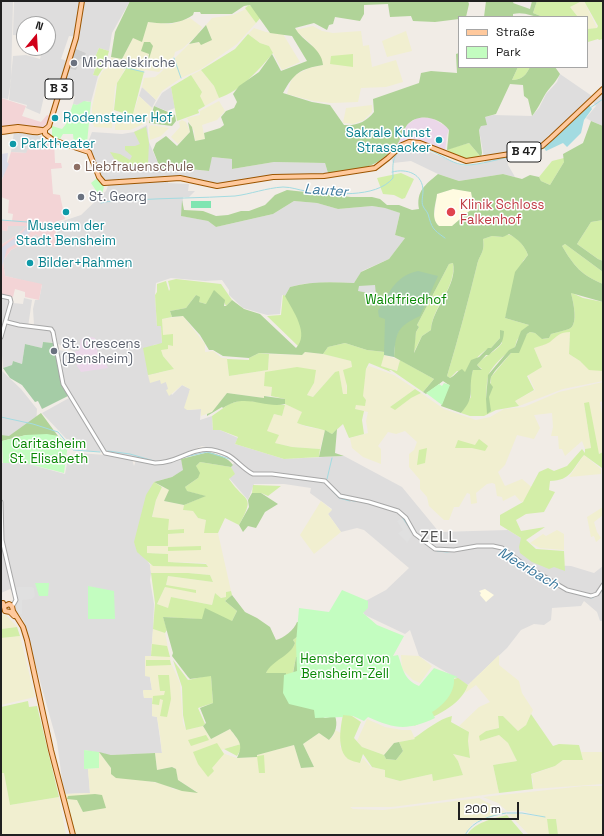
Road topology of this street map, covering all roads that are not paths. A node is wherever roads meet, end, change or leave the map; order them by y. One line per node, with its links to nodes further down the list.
1 (82, 1): 4 (main road, B 3)
2 (603, 89): 7 (main road, B 47)
3 (1, 129): 4 (main road)
4 (45, 130): 6 (main road); 7 (main road)
5 (1, 132): 6 (main road)
6 (37, 134): 7 (main road, B 47)
7 (48, 137)
8 (1, 296): 9 (street)
9 (6, 322): 10 (street); 12 (street)
10 (1, 337)
11 (1, 502): 13 (street)
12 (603, 585)
13 (7, 606): 14 (main road)
14 (73, 835)

